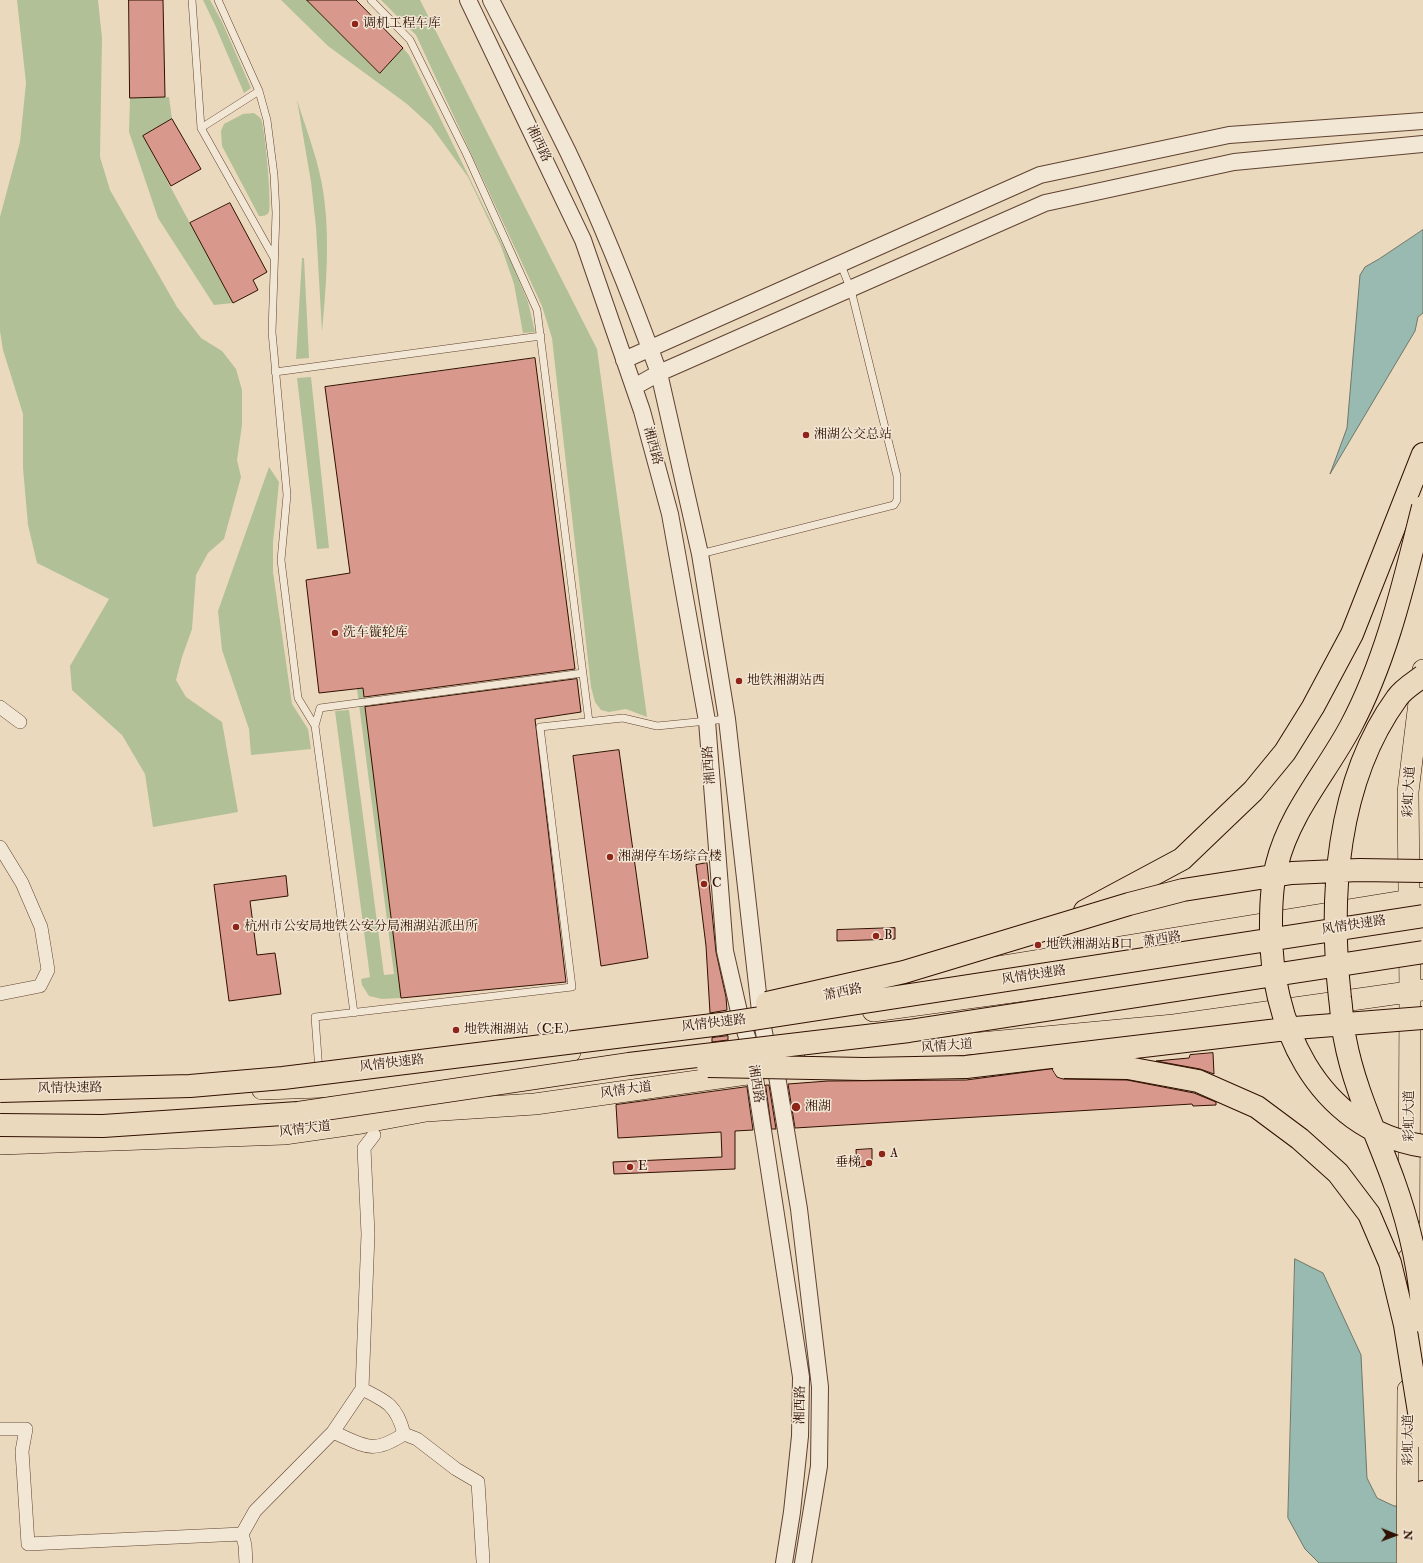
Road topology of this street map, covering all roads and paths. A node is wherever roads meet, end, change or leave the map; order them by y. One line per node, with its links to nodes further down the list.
1 (192, 0): 8 (lane)
2 (218, 0): 6 (lane)
3 (371, 0): 13 (lane)
4 (468, 0): 15 (street, 湘西路)
5 (491, 0): 14 (street, 湘西路)
6 (259, 91): 8 (lane); 10 (lane)
7 (1423, 121): 11 (street)
8 (201, 128): 10 (lane)
9 (1423, 144): 12 (street)
10 (275, 258): 16 (lane)
11 (841, 265): 12 (lane); 14 (street)
12 (850, 290): 17 (street); 21 (lane)
13 (541, 336): 16 (lane); 23 (lane)
14 (650, 348): 15 (street); 17 (street, 湘西路)
15 (624, 360): 18 (street, 湘西路)
16 (276, 372): 30 (lane)
17 (659, 373): 18 (street); 21 (street, 湘西路)
18 (634, 387): 27 (street, 湘西路)
19 (1423, 454): 35 (highway, bridge)
20 (1423, 507): 57 (highway, bridge)
21 (700, 554): 26 (street, 湘西路)
22 (1423, 670): 33 (main road, 彩虹大道)
23 (583, 673): 29 (lane); 30 (lane)
24 (1423, 676): 58 (highway, bridge)
25 (0, 707): 28 (street)
26 (727, 719): 27 (lane); 41 (street, 湘西路)
27 (707, 721): 29 (lane); 43 (street, 湘西路)
28 (20, 722)
29 (589, 722): 42 (lane)
30 (315, 726): 42 (lane)
31 (0, 847): 40 (street)
32 (1423, 871): 35 (highway, bridge)
33 (1416, 899): 36 (main road, 彩虹大道); 37 (main road, 萧西路)
34 (1423, 916): 46 (highway, 风情快速路, bridge)
35 (1048, 929): 46 (highway, bridge)
36 (1418, 942): 38 (main road, bridge); 39 (main road, 彩虹大道); 47 (highway, bridge)
37 (1088, 952): 38 (main road); 41 (main road, 萧西路)
38 (1177, 970): 41 (main road)
39 (1417, 991): 49 (main road, 风情大道, bridge); 70 (main road, 彩虹大道)
40 (0, 994)
41 (760, 1011): 43 (main road); 45 (street, 湘西路)
42 (354, 1013): 51 (lane)
43 (740, 1016): 45 (street, 湘西路); 51 (main road)
44 (1423, 1018): 48 (highway, bridge)
45 (758, 1045): 49 (street, 湘西路); 50 (street, 湘西路); 53 (main road)
46 (480, 1053): 52 (highway, 风情快速路, bridge)
47 (629, 1064): 48 (highway, bridge); 54 (highway, bridge)
48 (966, 1067): 63 (highway, bridge)
49 (776, 1070): 50 (main road, 风情大道); 69 (street, 湘西路)
50 (754, 1074): 53 (main road, 风情大道); 68 (street, 湘西路)
51 (321, 1087): 52 (main road)
52 (0, 1092)
53 (426, 1111): 56 (main road, 风情大道)
54 (0, 1126)
55 (374, 1135): 59 (street)
56 (0, 1144)
57 (1423, 1146)
58 (1423, 1322)
59 (362, 1389): 61 (street); 62 (street)
60 (0, 1429): 65 (street)
61 (333, 1432): 62 (street); 65 (street)
62 (404, 1434): 66 (street)
63 (1423, 1437)
64 (1423, 1492): 71 (highway)
65 (242, 1534): 67 (street)
66 (483, 1561)
67 (246, 1563)
68 (784, 1563)
69 (803, 1563)
70 (1407, 1563)
71 (1421, 1563)

